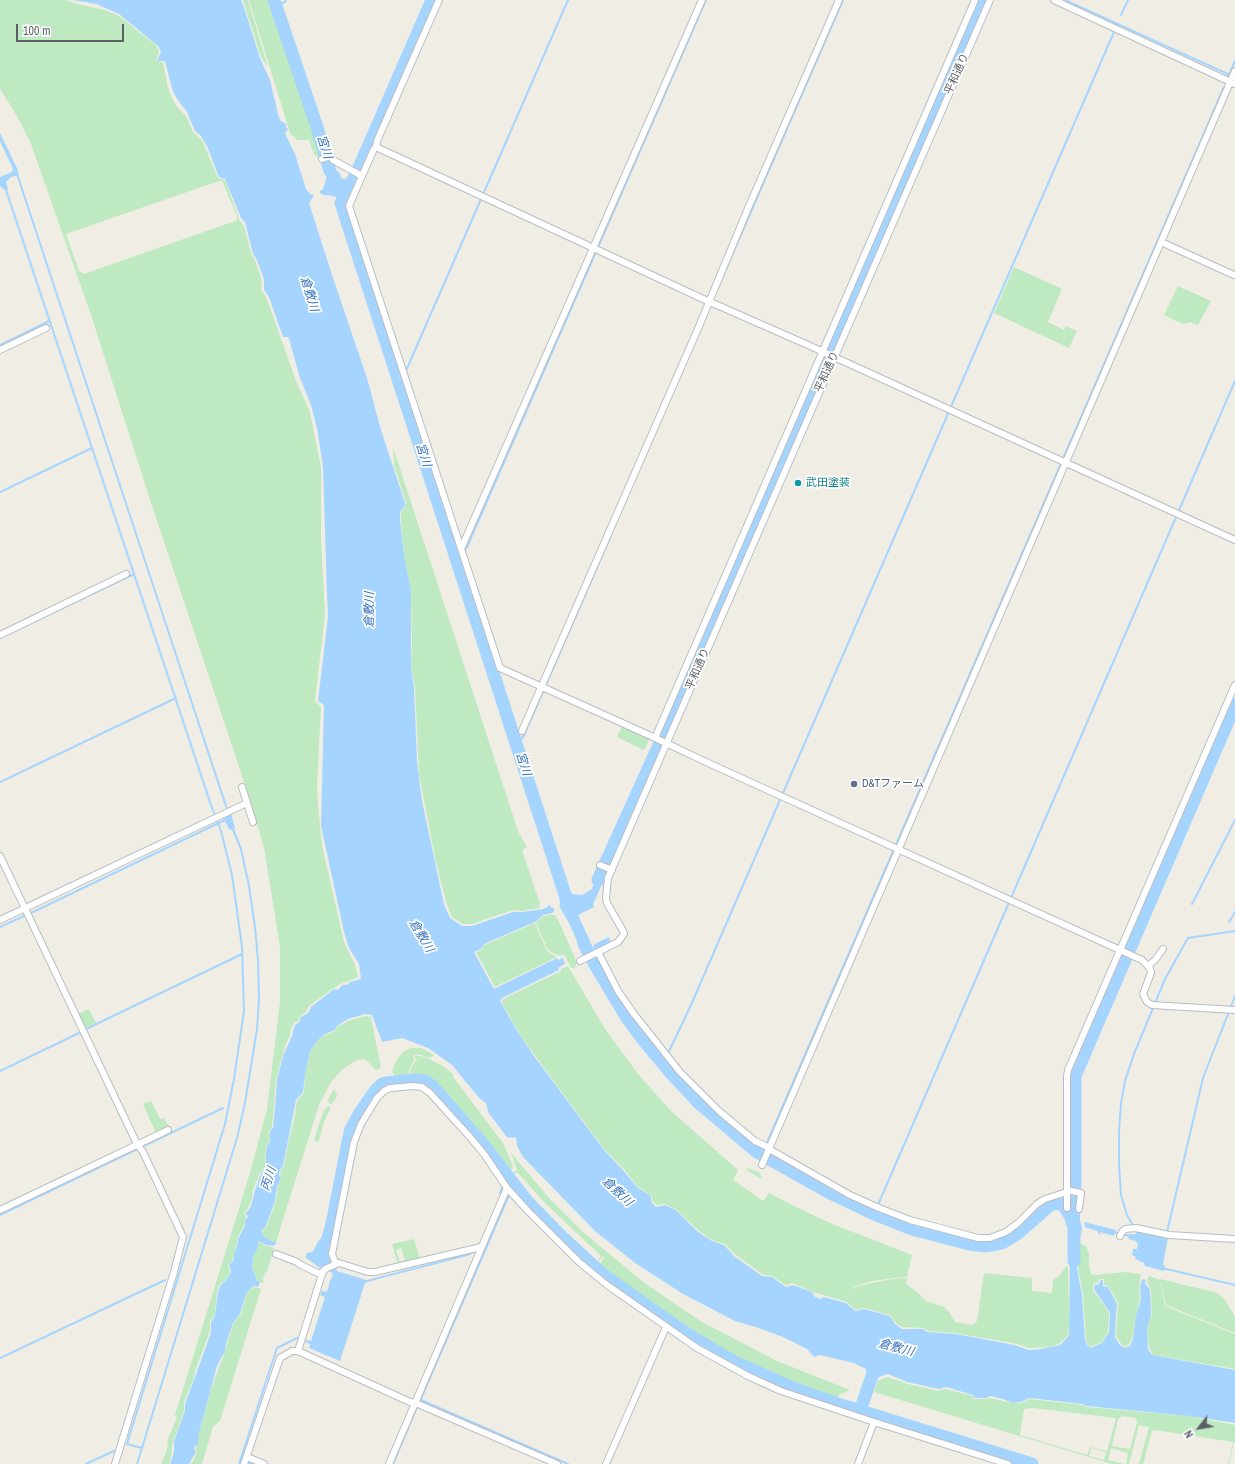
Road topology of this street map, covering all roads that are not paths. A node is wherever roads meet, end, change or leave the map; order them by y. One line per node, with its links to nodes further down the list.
1 (439, 0): 8 (street)
2 (702, 0): 12 (street)
3 (839, 0): 14 (street)
4 (975, 0): 17 (street)
5 (990, 0): 18 (street, 平和通り)
6 (1054, 0): 7 (street)
7 (1233, 78): 11 (street)
8 (376, 147): 10 (street); 12 (street)
9 (325, 158): 10 (street)
10 (361, 175): 21 (street)
11 (1161, 242): 13 (street); 19 (street)
12 (596, 248): 14 (street); 21 (street)
13 (1234, 275)
14 (711, 301): 17 (street); 25 (street)
15 (46, 328): 16 (street)
16 (0, 350)
17 (823, 352): 18 (street); 27 (street)
18 (833, 356): 19 (street); 28 (street, 平和通り)
19 (1063, 461): 20 (street); 32 (street)
20 (1235, 540)
21 (462, 552): 25 (street)
22 (126, 574): 23 (street)
23 (0, 635)
24 (1235, 685): 39 (street)
25 (544, 688): 26 (street); 27 (street)
26 (522, 731)
27 (656, 739): 28 (street)
28 (666, 743): 32 (street); 35 (street, 平和通り)
29 (242, 787): 30 (street)
30 (247, 803): 31 (street); 36 (street)
31 (253, 822)
32 (896, 848): 39 (street); 46 (street)
33 (0, 856): 36 (street)
34 (600, 865): 35 (street)
35 (611, 869): 40 (street, 平和通り)
36 (25, 908): 37 (street); 45 (street)
37 (0, 920)
38 (1163, 949): 42 (street)
39 (1122, 951): 42 (street); 49 (street)
40 (597, 953): 41 (street); 46 (street)
41 (582, 960)
42 (1148, 966): 43 (street)
43 (1231, 1009)
44 (168, 1130): 45 (street)
45 (139, 1147): 52 (street); 64 (street)
46 (768, 1148): 47 (street); 49 (street)
47 (762, 1164)
48 (507, 1188): 55 (street); 57 (street); 59 (street)
49 (1069, 1191): 50 (street); 51 (street)
50 (1067, 1208)
51 (1079, 1209)
52 (0, 1210)
53 (1121, 1234): 54 (street)
54 (1235, 1239)
55 (481, 1247): 57 (street); 61 (street)
56 (276, 1254): 58 (street)
57 (335, 1264): 58 (street)
58 (322, 1275): 60 (street)
59 (666, 1327): 62 (street); 68 (street)
60 (298, 1351): 61 (street); 63 (street)
61 (414, 1403): 66 (street); 67 (street)
62 (874, 1422): 69 (street); 70 (street)
63 (246, 1461): 65 (street)
64 (115, 1464)
65 (264, 1464)
66 (389, 1464)
67 (557, 1464)
68 (606, 1464)
69 (858, 1464)
70 (1008, 1464)

